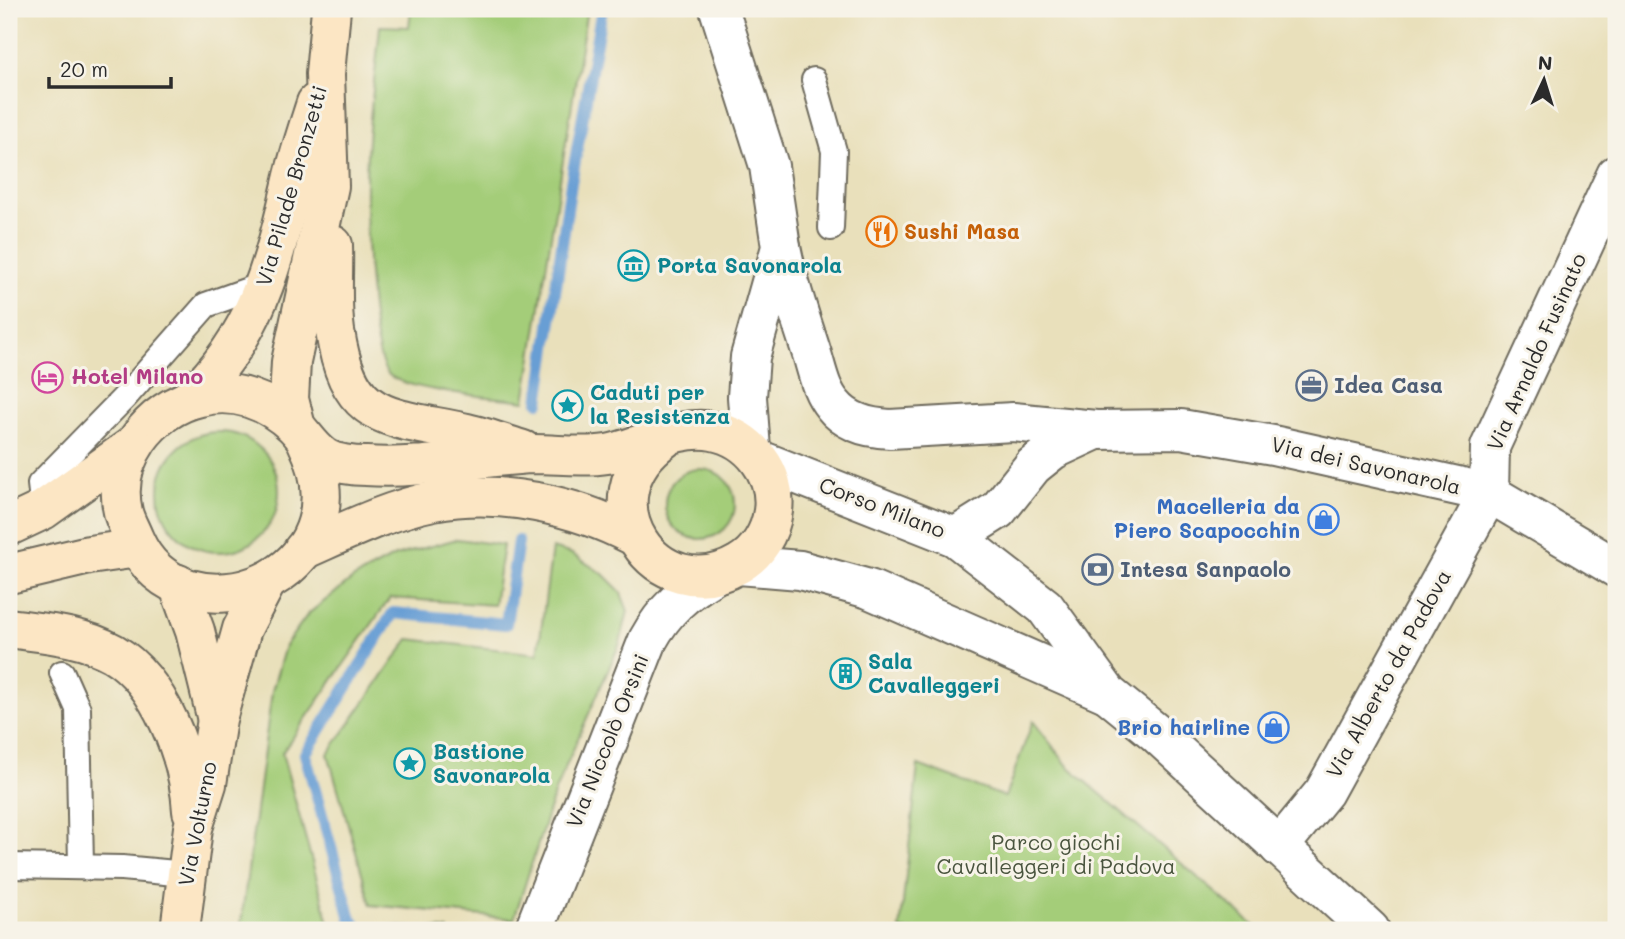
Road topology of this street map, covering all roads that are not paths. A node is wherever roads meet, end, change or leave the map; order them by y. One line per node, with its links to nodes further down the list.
1 (331, 9): 3 (main road, Via Pilade Bronzetti)
2 (719, 9): 8 (street, Via dei Savonarola)
3 (325, 74): 6 (main road, Via Pilade Bronzetti); 9 (main road, Via Pilade Bronzetti)
4 (814, 80): 7 (lane)
5 (1616, 175): 17 (street, Via Arnaldo Fusinato)
6 (329, 186): 13 (main road, Via Pilade Bronzetti); 15 (main road)
7 (831, 228)
8 (781, 247): 12 (street, Via dei Savonarola); 16 (street)
9 (265, 284): 10 (main road, Via Pilade Bronzetti); 11 (lane)
10 (189, 399): 11 (main road); 13 (main road)
11 (136, 422): 18 (main road); 21 (main road)
12 (1096, 430): 17 (street, Via dei Savonarola); 20 (street, Via dei Savonarola)
13 (301, 433): 15 (main road); 22 (main road)
14 (666, 438): 15 (main road); 16 (main road); 19 (main road)
15 (535, 454)
16 (755, 455): 20 (street, Corso Milano); 24 (main road)
17 (1489, 494): 23 (street, Via dei Savonarola); 33 (street, Via Alberto da Padova)
18 (9, 526)
19 (634, 536): 22 (main road); 24 (main road)
20 (955, 537): 30 (street, Corso Milano)
21 (138, 548): 25 (main road); 27 (main road)
22 (303, 550): 26 (main road)
23 (1616, 568)
24 (726, 570): 30 (street, Corso Milano); 38 (street, Via Niccolò Orsini)
25 (9, 574)
26 (266, 583): 27 (main road); 31 (main road, Via Volturno)
27 (178, 584): 31 (main road, Via Volturno)
28 (9, 628): 32 (main road)
29 (62, 673): 35 (lane)
30 (1108, 694): 33 (street, Corso Milano)
31 (217, 719): 32 (main road, Via Volturno)
32 (194, 828): 36 (main road, Via Volturno)
33 (1279, 847): 39 (street, Corso Milano)
34 (9, 866): 35 (lane)
35 (81, 866): 36 (lane)
36 (186, 874): 37 (main road, Via Volturno)
37 (180, 930)
38 (534, 930)
39 (1370, 930)

